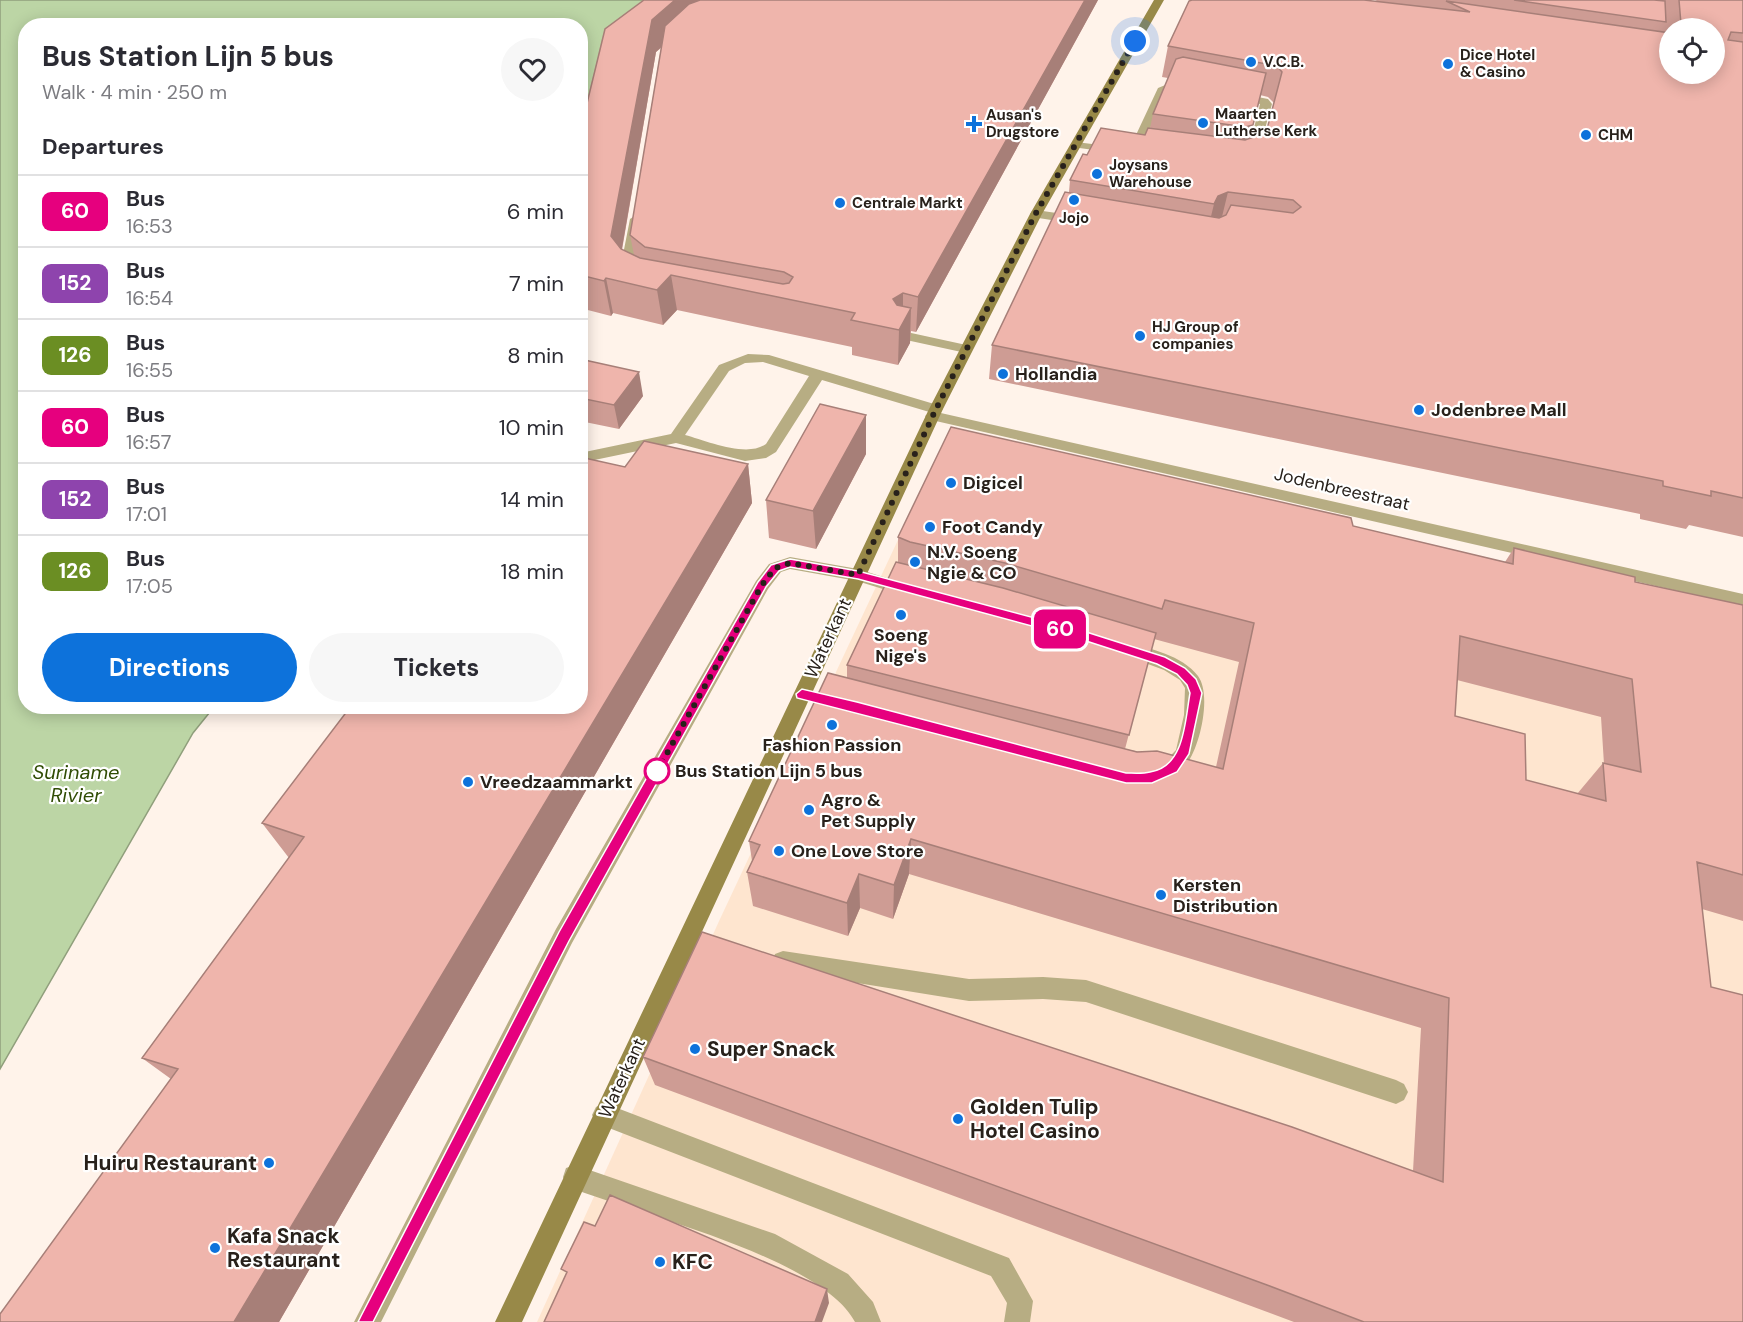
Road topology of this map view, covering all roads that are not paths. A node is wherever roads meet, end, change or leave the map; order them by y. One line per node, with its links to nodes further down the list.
1 (1159, 0): 2 (main road, Waterkant)
2 (1076, 145): 3 (street); 5 (main road, Waterkant)
3 (1134, 152): 3 (street)
4 (638, 202): 7 (street)
5 (1036, 213): 6 (street); 9 (main road, Waterkant)
6 (1093, 223)
7 (640, 283)
8 (902, 335): 9 (street)
9 (966, 349): 11 (main road, Waterkant)
10 (818, 374): 11 (street, Jodenbreestraat); 12 (street, Jodenbreestraat); 12 (street)
11 (934, 412): 14 (main road, Waterkant); 16 (street, Jodenbreestraat)
12 (676, 438): 13 (street)
13 (588, 456)
14 (858, 575): 15 (street); 18 (main road, Waterkant); 25 (street)
15 (931, 596)
16 (1743, 600)
17 (1111, 644): 20 (street)
18 (802, 694): 19 (street); 23 (main road, Waterkant)
19 (824, 699)
20 (1143, 778)
21 (760, 955): 22 (street)
22 (1396, 1092)
23 (604, 1116): 24 (main road, Waterkant); 28 (street)
24 (575, 1177): 26 (main road, Waterkant); 27 (street)
25 (367, 1322)
26 (508, 1322)
27 (868, 1322)
28 (1017, 1322)

